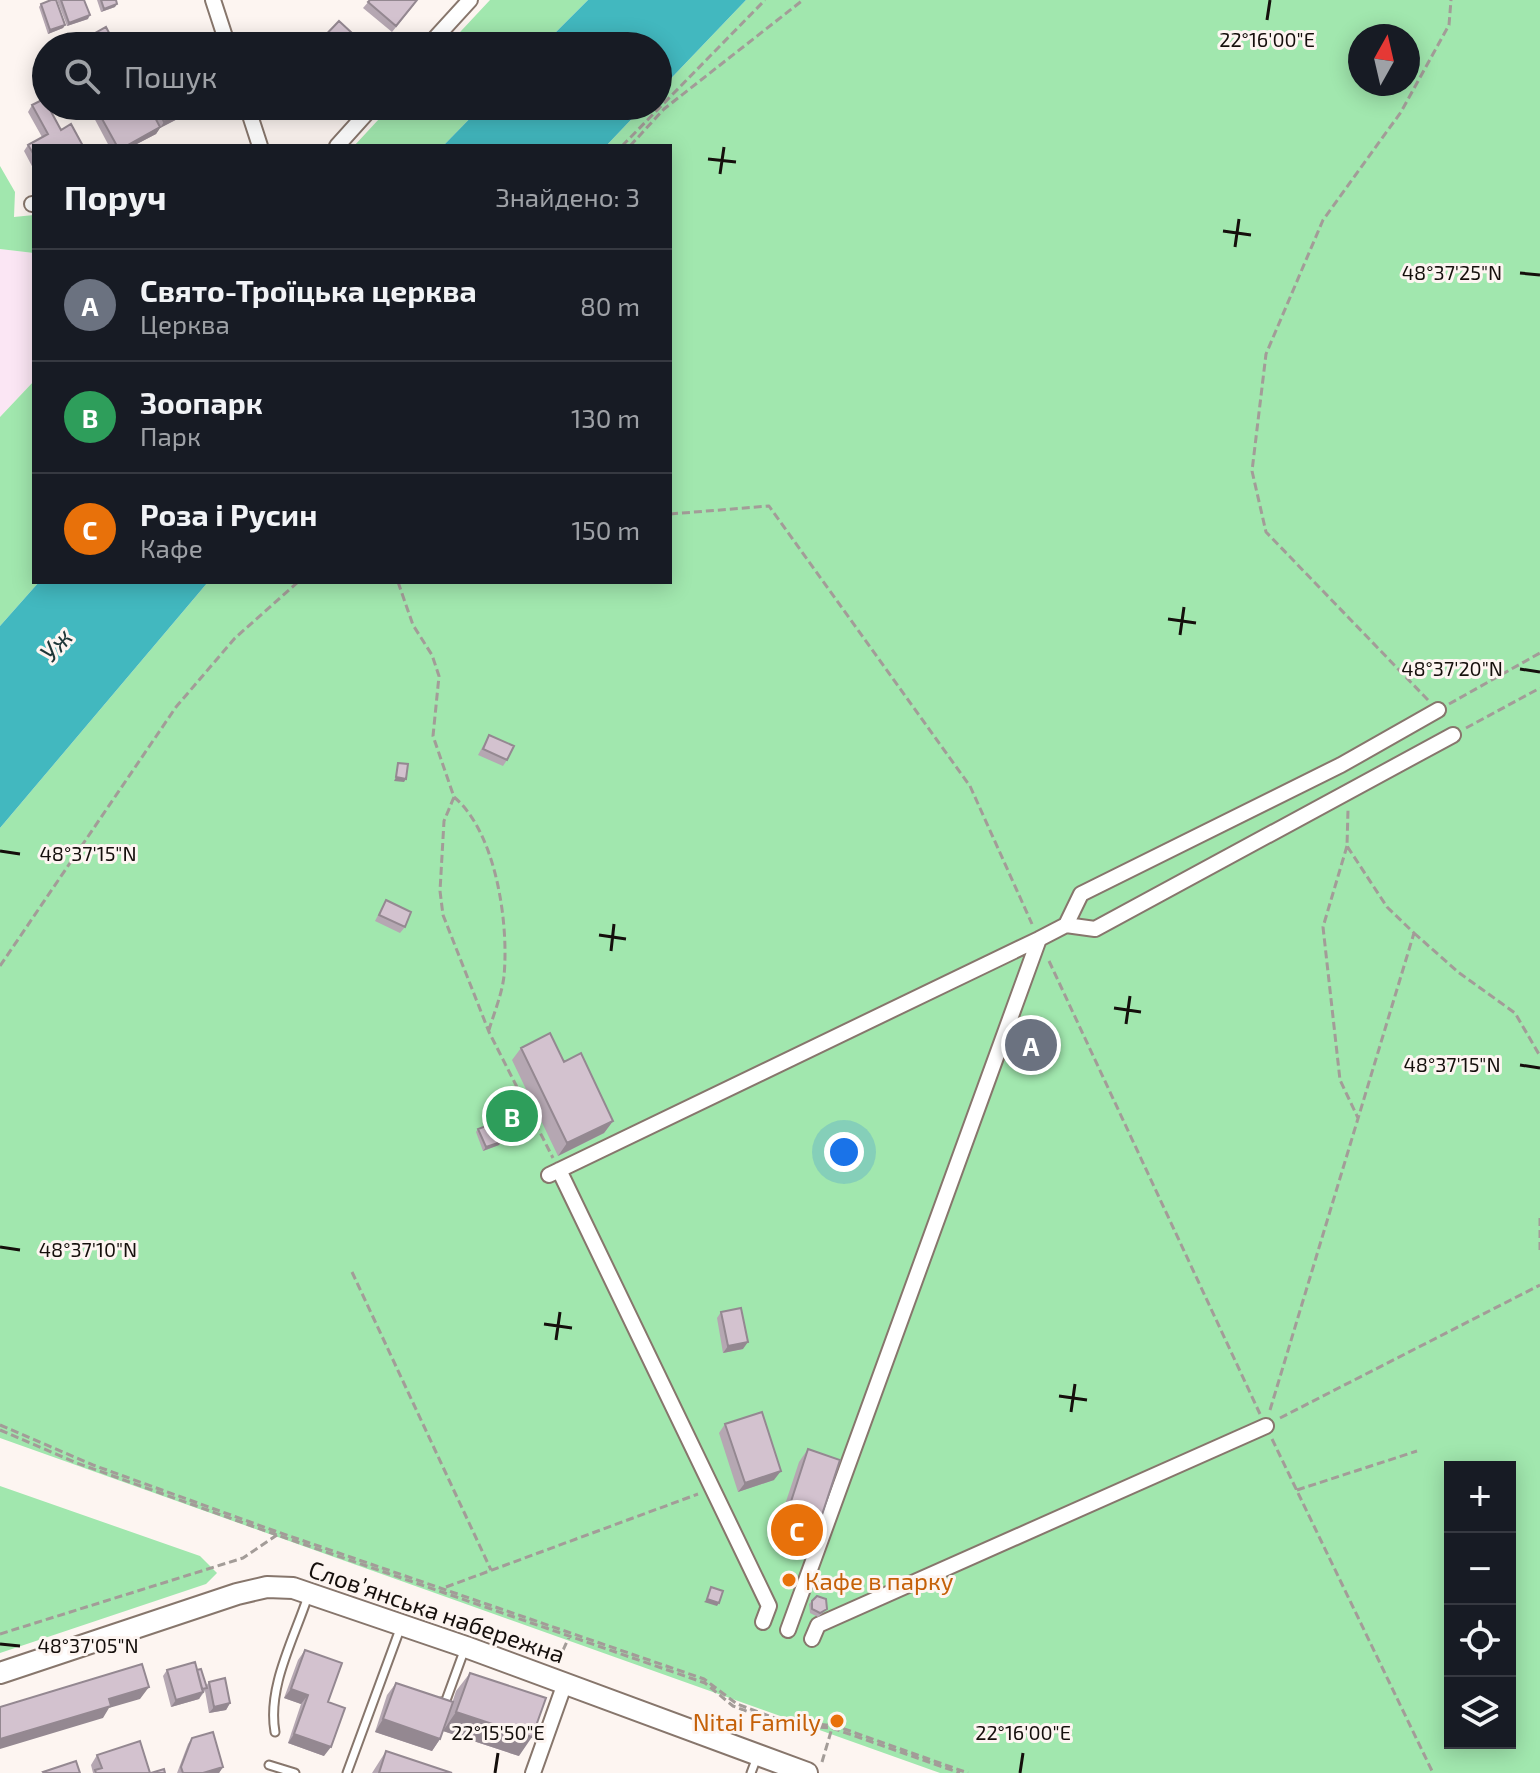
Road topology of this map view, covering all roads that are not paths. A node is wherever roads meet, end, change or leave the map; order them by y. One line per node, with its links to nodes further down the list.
1 (213, 0): 3 (street)
2 (470, 0): 4 (street)
3 (223, 32)
4 (441, 32)
5 (252, 120): 7 (street)
6 (360, 120): 8 (street)
7 (259, 144)
8 (339, 144)
9 (1438, 710): 11 (street)
10 (1453, 735): 11 (street)
11 (1066, 925): 12 (street)
12 (1039, 939): 15 (street); 17 (street)
13 (1266, 1426): 18 (street)
14 (310, 1591): 16 (street, Словʼянська набережна); 20 (street, Словʼянська набережна); 25 (lane)
15 (763, 1622)
16 (402, 1624): 19 (street, Словʼянська набережна); 21 (lane)
17 (788, 1630)
18 (812, 1639)
19 (466, 1647): 22 (street, Словʼянська набережна); 24 (lane)
20 (0, 1673)
21 (383, 1679): 23 (lane); 29 (lane)
22 (565, 1683): 26 (street, Словʼянська набережна); 30 (street)
23 (396, 1684)
24 (433, 1698)
25 (275, 1732)
26 (755, 1764): 31 (street, Словʼянська набережна)
27 (269, 1765): 28 (lane)
28 (295, 1773)
29 (347, 1773)
30 (533, 1773)
31 (807, 1773)

